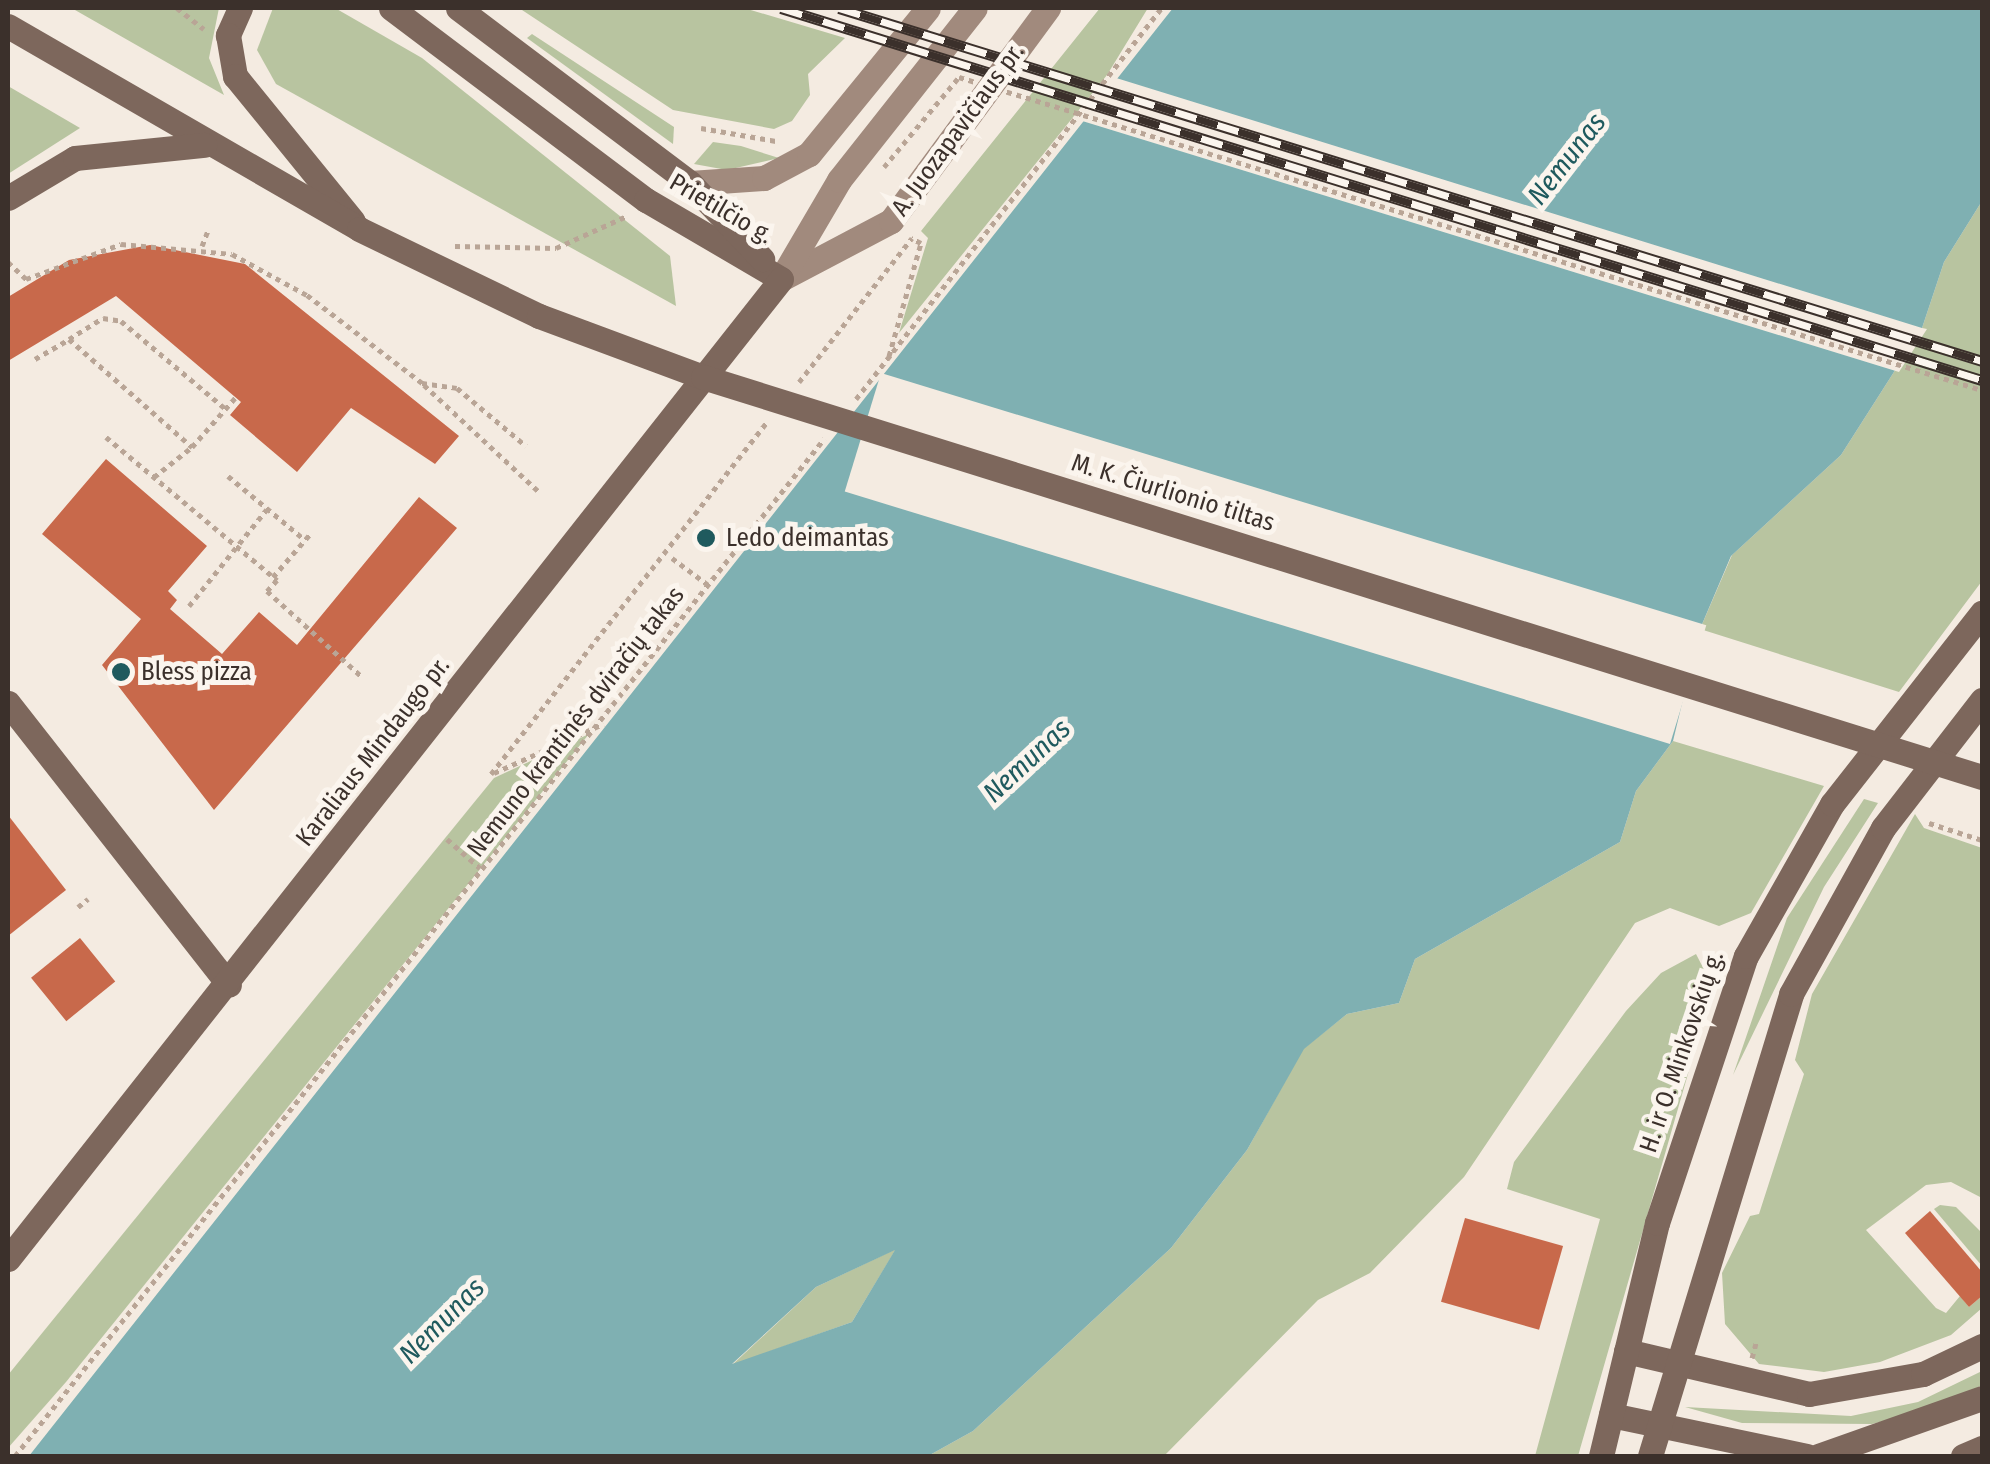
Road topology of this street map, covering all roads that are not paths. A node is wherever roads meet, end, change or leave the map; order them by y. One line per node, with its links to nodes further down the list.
1 (240, 8): 11 (main road)
2 (391, 8): 12 (main road, Prietilčio g.)
3 (458, 8): 9 (main road, Prietilčio g.)
4 (928, 8): 9 (main road)
5 (976, 8): 12 (main road)
6 (1048, 8): 12 (main road, A. Juozapavičiaus pr.)
7 (8, 26): 8 (main road)
8 (204, 145): 10 (main road); 11 (main road)
9 (690, 183): 12 (main road, Prietilčio g.)
10 (8, 198)
11 (358, 229): 16 (main road, M. K. Čiurlionio tiltas, bridge)
12 (781, 279): 17 (main road, Karaliaus Mindaugo pr.)
13 (1982, 613): 20 (main road, H. ir O. Minkovskių g.)
14 (1982, 700): 21 (main road)
15 (8, 703): 17 (main road)
16 (1982, 777)
17 (229, 985): 18 (main road, Karaliaus Mindaugo pr.)
18 (8, 1259)
19 (1982, 1346): 21 (main road)
20 (1626, 1351): 21 (main road); 23 (main road, H. ir O. Minkovskių g.)
21 (1677, 1364): 24 (main road)
22 (1982, 1398): 29 (main road)
23 (1611, 1415): 24 (main road); 26 (main road, H. ir O. Minkovskių g.)
24 (1658, 1429): 27 (main road); 28 (main road)
25 (1982, 1448): 30 (main road)
26 (1601, 1456)
27 (1650, 1456)
28 (1807, 1456)
29 (1818, 1456)
30 (1963, 1456)

